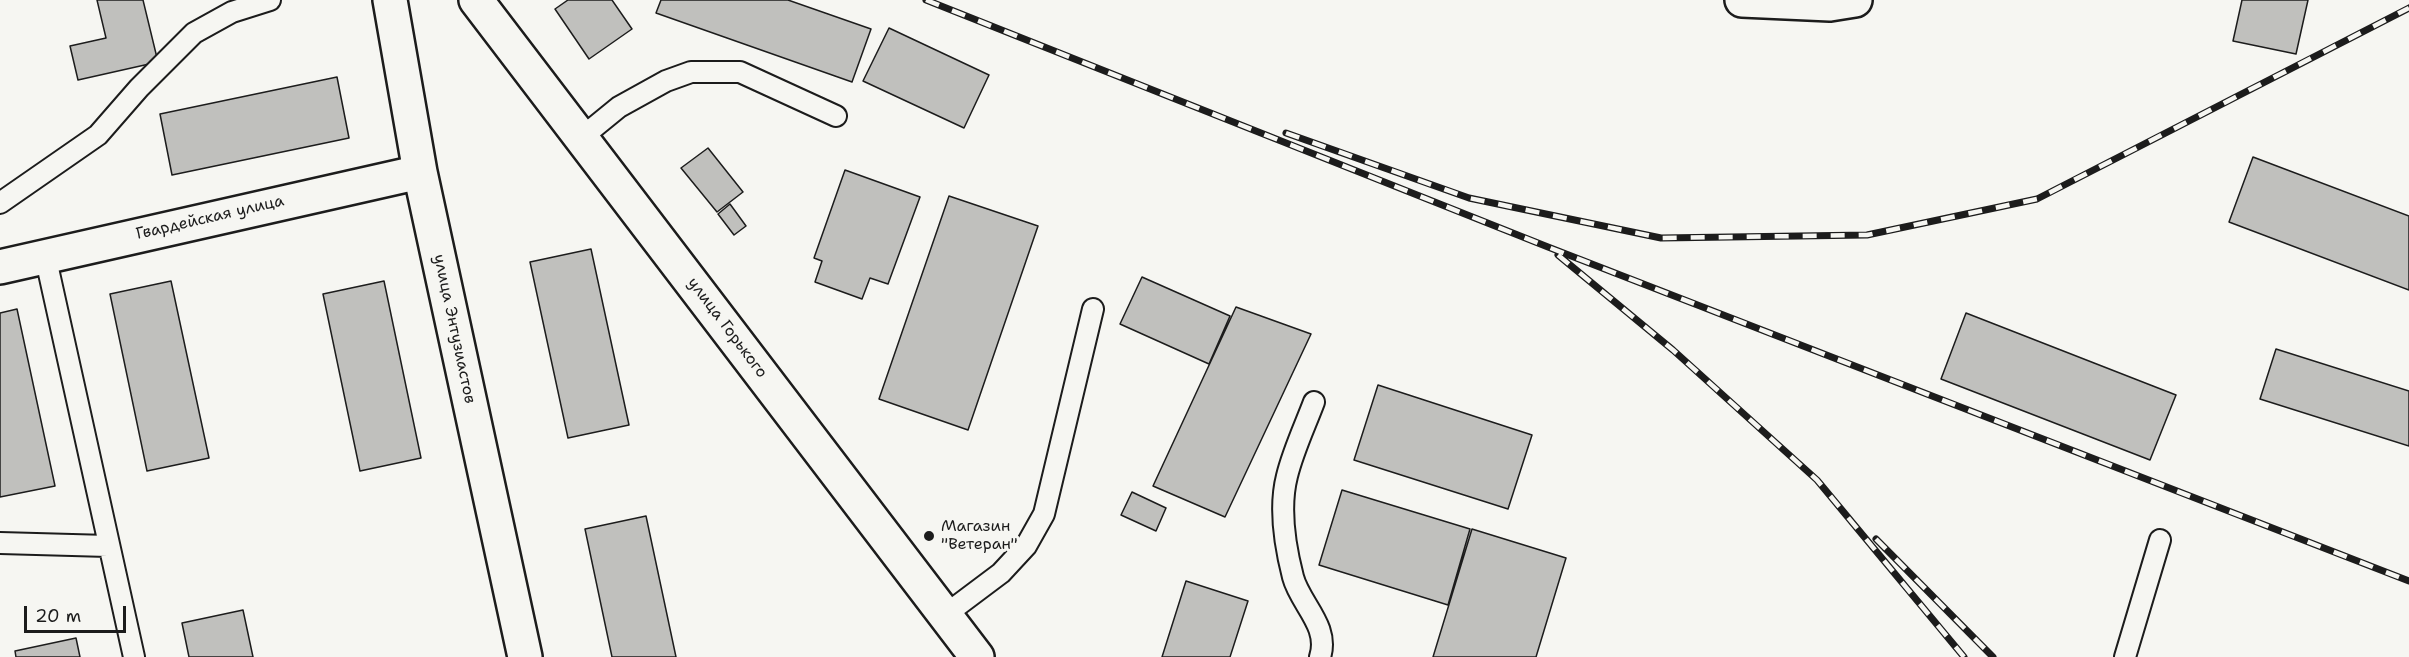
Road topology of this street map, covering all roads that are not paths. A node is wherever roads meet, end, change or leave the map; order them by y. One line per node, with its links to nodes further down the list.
1 (270, 0): 9 (lane)
2 (390, 0): 8 (street, улица Энтузиастов)
3 (476, 0): 7 (street, улица Горького)
4 (1742, 0): 5 (street)
5 (1855, 0)
6 (836, 116): 7 (lane)
7 (581, 138): 17 (street, улица Горького)
8 (420, 172): 10 (street, Гвардейская улица); 19 (street, улица Энтузиастов)
9 (0, 203)
10 (45, 255): 11 (street, Гвардейская улица); 16 (lane)
11 (0, 267)
12 (1094, 309): 17 (lane)
13 (1314, 402): 21 (lane)
14 (2160, 540): 22 (lane)
15 (0, 543): 16 (lane)
16 (108, 546): 18 (lane)
17 (945, 615): 20 (street, улица Горького)
18 (134, 657)
19 (525, 657)
20 (977, 657)
21 (1320, 657)
22 (2125, 657)

